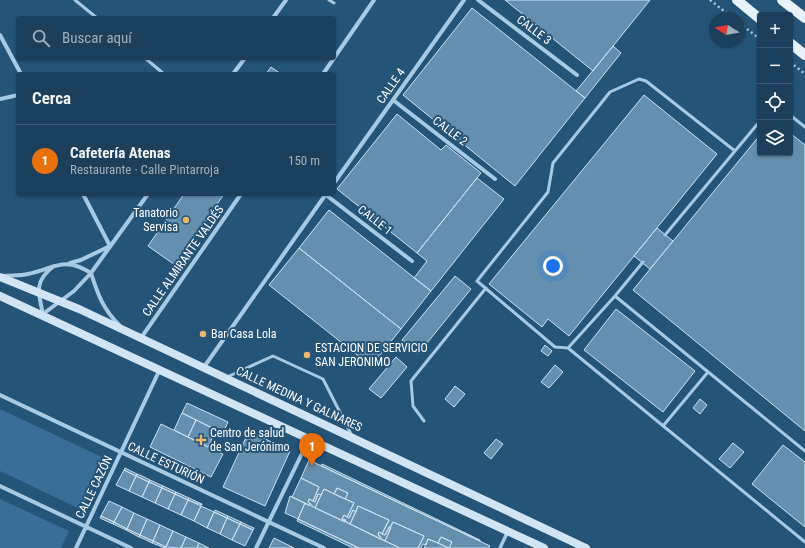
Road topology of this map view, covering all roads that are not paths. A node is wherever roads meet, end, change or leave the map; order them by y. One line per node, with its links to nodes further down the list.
1 (75, 0): 10 (lane)
2 (286, 0): 11 (street)
3 (329, 0): 9 (lane)
4 (374, 0): 17 (street)
5 (464, 0): 28 (street, CALLE 4)
6 (478, 0): 25 (street, CALLE 3)
7 (737, 0): 12 (main road)
8 (782, 0): 13 (main road)
9 (334, 3)
10 (95, 16)
11 (274, 16)
12 (757, 17)
13 (805, 18)
14 (0, 34): 21 (street)
15 (793, 45): 16 (main road)
16 (805, 54)
17 (336, 55)
18 (147, 60): 22 (lane)
19 (244, 60): 23 (street)
20 (333, 60): 24 (street)
21 (20, 72)
22 (162, 72)
23 (234, 72)
24 (324, 72)
25 (578, 75)
26 (16, 95): 27 (street)
27 (0, 99)
28 (393, 100): 33 (street, CALLE 2); 34 (street, CALLE 4)
29 (793, 117): 31 (lane)
30 (757, 124): 32 (lane)
31 (805, 127)
32 (735, 150): 40 (lane); 48 (lane)
33 (495, 178)
34 (336, 180)
35 (84, 196): 41 (street)
36 (147, 196): 41 (street)
37 (240, 196): 55 (street, CALLE ALMIRANTE VALDÉS)
38 (325, 196): 57 (street)
39 (329, 196): 42 (street, CALLE 1)
40 (665, 235)
41 (110, 246): 44 (street); 46 (street)
42 (412, 261)
43 (643, 262): 51 (lane)
44 (69, 263): 45 (street); 46 (street)
45 (54, 266): 47 (street); 49 (street)
46 (91, 273): 52 (street); 54 (street)
47 (0, 276): 49 (main road, CALLE MEDINA Y GALNARES)
48 (486, 288): 56 (lane); 62 (lane)
49 (38, 292): 52 (main road, CALLE MEDINA Y GALNARES); 53 (street)
50 (0, 296): 53 (main road)
51 (615, 296): 56 (lane); 59 (lane)
52 (60, 302): 53 (street); 54 (main road, CALLE MEDINA Y GALNARES)
53 (43, 314): 58 (main road)
54 (126, 332): 55 (main road, CALLE MEDINA Y GALNARES)
55 (141, 338): 57 (main road, CALLE MEDINA Y GALNARES)
56 (568, 348): 63 (lane)
57 (204, 367): 60 (main road, CALLE MEDINA Y GALNARES)
58 (160, 369): 65 (main road); 67 (street, CALLE CAZÓN)
59 (708, 372): 63 (lane); 66 (lane)
60 (225, 378): 64 (main road, CALLE MEDINA Y GALNARES); 64 (lane)
61 (0, 395): 67 (street, CALLE ESTURIÓN)
62 (424, 421)
63 (663, 426): 72 (lane)
64 (353, 438): 79 (main road, CALLE MEDINA Y GALNARES)
65 (309, 439): 69 (street); 71 (main road)
66 (805, 451)
67 (122, 453): 69 (street, CALLE ESTURIÓN); 70 (street, CALLE CAZÓN)
68 (0, 486): 70 (street)
69 (268, 522): 75 (street); 76 (street, CALLE ESTURIÓN)
70 (86, 527): 73 (street, CALLE CAZÓN); 74 (street)
71 (508, 531): 77 (street); 78 (main road)
72 (805, 542)
73 (76, 548)
74 (131, 548)
75 (256, 548)
76 (324, 548)
77 (500, 548)
78 (544, 548)
79 (586, 548)

